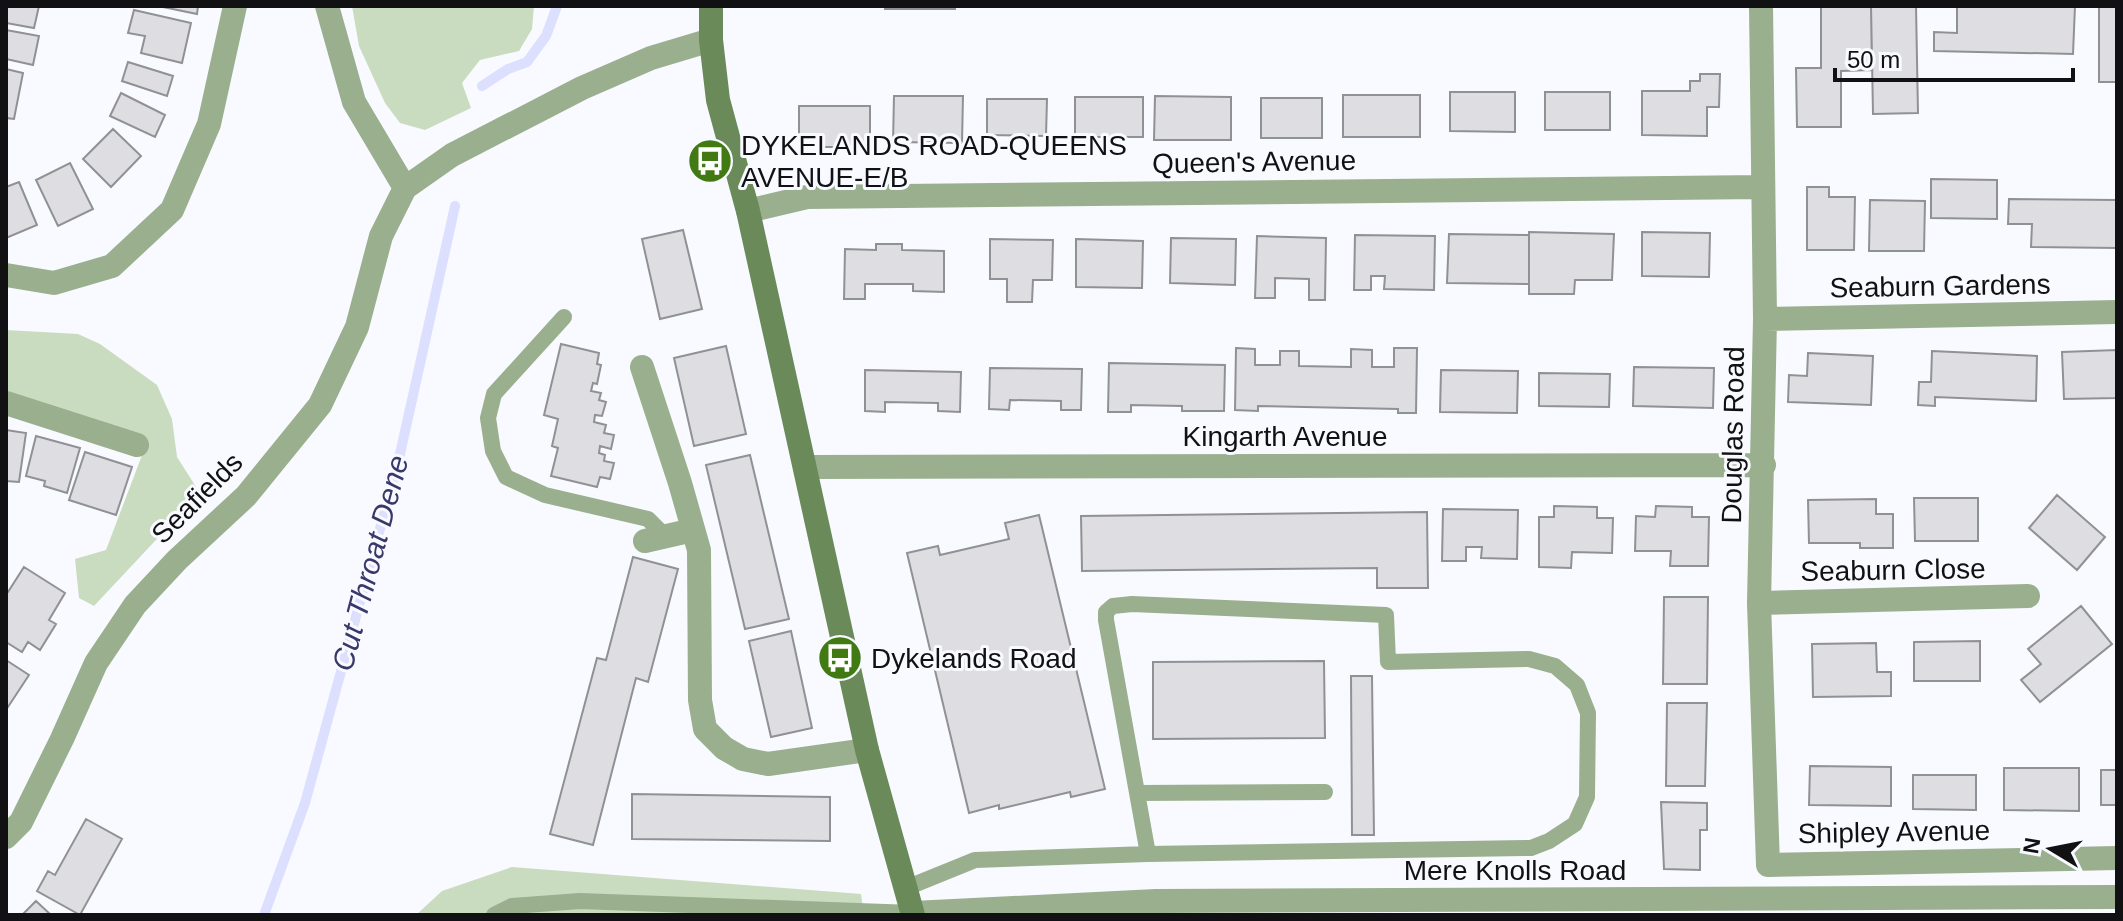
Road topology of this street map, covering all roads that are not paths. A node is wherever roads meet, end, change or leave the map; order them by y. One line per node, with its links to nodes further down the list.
1 (235, 6): 9 (street)
2 (327, 6): 7 (street)
3 (711, 6): 5 (main road)
4 (1761, 6): 6 (street, Douglas Road)
5 (711, 40): 7 (street); 8 (main road)
6 (1762, 187): 8 (street, Queen's Avenue); 12 (street, Douglas Road)
7 (405, 188): 25 (street, Seafields)
8 (748, 211): 17 (main road)
9 (6, 275)
10 (2117, 312): 12 (street, Seaburn Gardens)
11 (564, 317): 19 (lane)
12 (1765, 319): 16 (street, Douglas Road)
13 (642, 367): 18 (street)
14 (6, 403): 15 (street)
15 (137, 445)
16 (1764, 465): 17 (street, Kingarth Avenue); 21 (street, Douglas Road)
17 (806, 467): 22 (main road)
18 (693, 530): 19 (street); 22 (street)
19 (655, 539)
20 (2028, 596): 21 (street, Seaburn Close)
21 (1759, 603): 28 (street, Douglas Road)
22 (867, 750): 29 (main road)
23 (1325, 792): 24 (lane)
24 (1137, 793): 26 (lane); 26 (lane)
25 (6, 837)
26 (1148, 854): 29 (lane)
27 (2117, 858): 28 (street, Shipley Avenue)
28 (1768, 865)
29 (906, 888): 31 (main road)
30 (2117, 897): 31 (street, Mere Knolls Road)
31 (913, 914): 32 (lane)
32 (494, 915)

